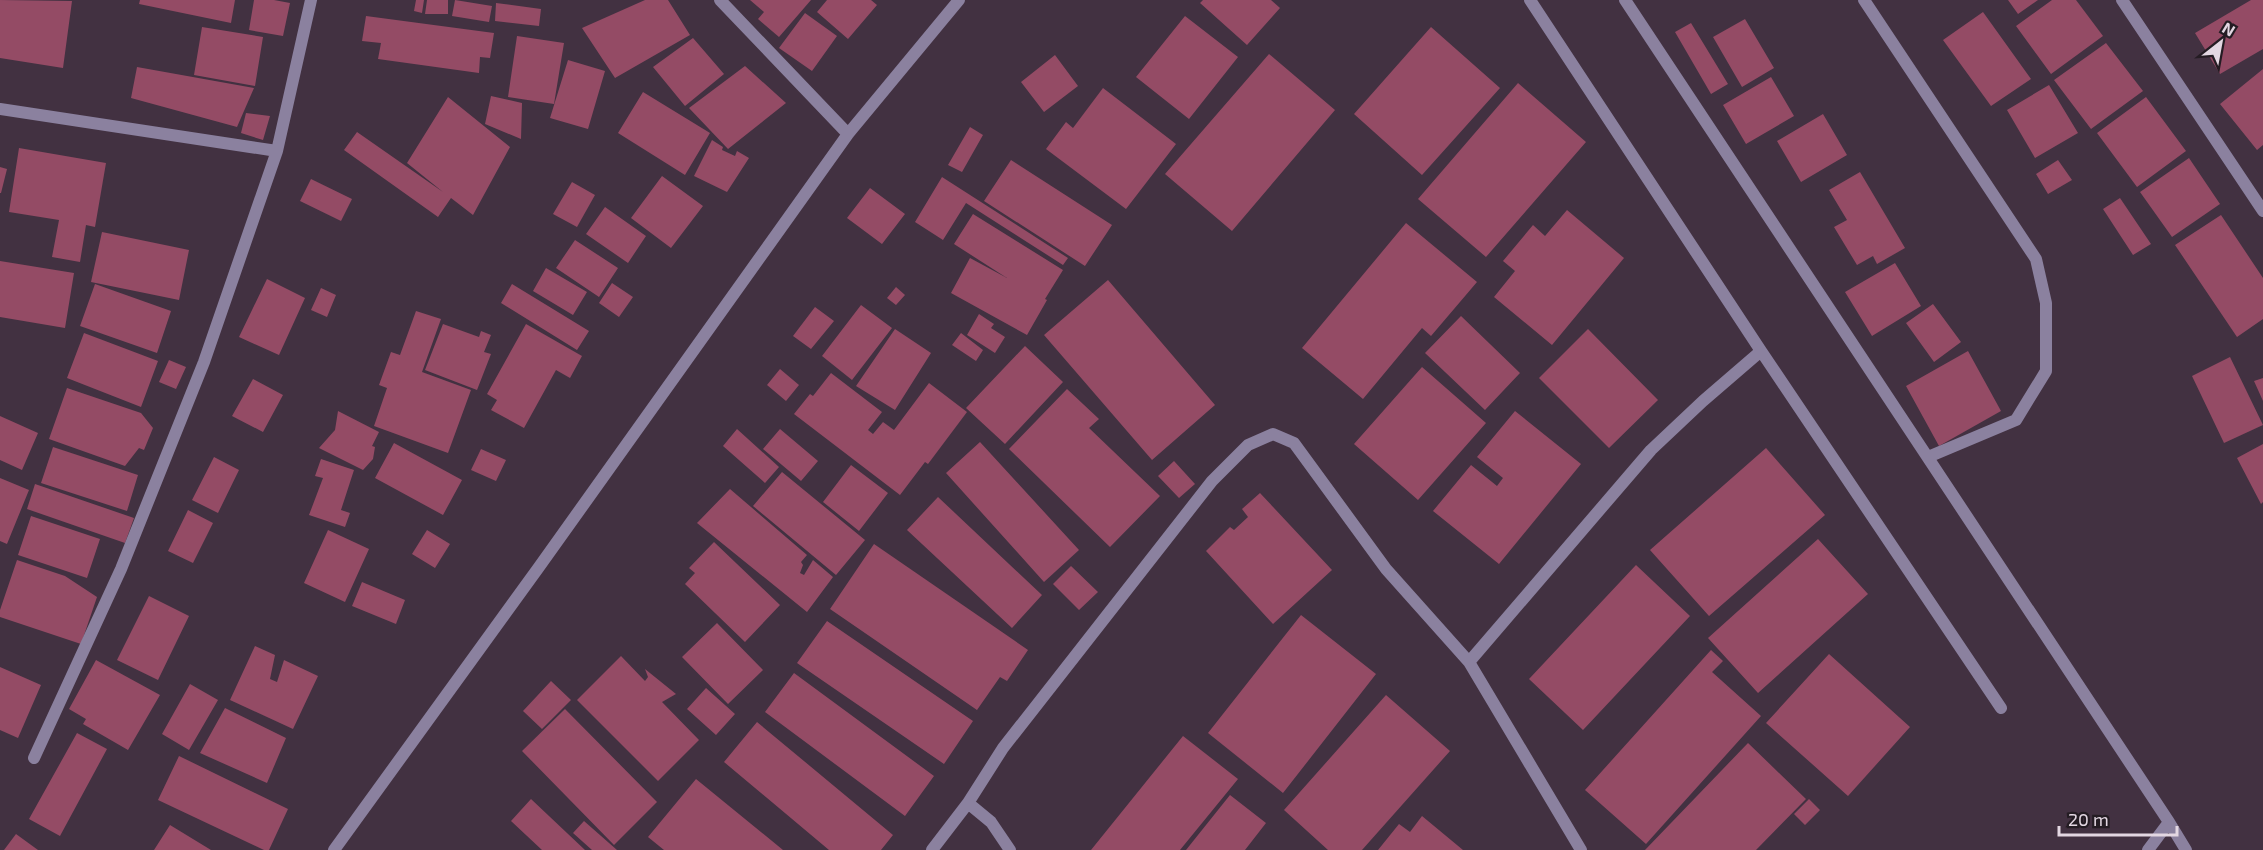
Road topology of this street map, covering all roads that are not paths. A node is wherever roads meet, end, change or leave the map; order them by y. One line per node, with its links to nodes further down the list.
1 (310, 0): 10 (street)
2 (720, 0): 9 (street)
3 (959, 0): 9 (street)
4 (1530, 0): 12 (street)
5 (1624, 0): 13 (street)
6 (1864, 0): 13 (street)
7 (2122, 0): 11 (street)
8 (0, 109): 10 (street)
9 (848, 134): 19 (street)
10 (277, 151): 16 (street)
11 (2263, 211)
12 (1761, 351): 14 (street); 15 (street)
13 (1928, 457): 18 (street)
14 (1469, 662): 17 (street); 22 (street)
15 (2001, 708)
16 (34, 758)
17 (968, 803): 20 (street); 21 (street)
18 (2169, 822): 23 (street); 24 (street)
19 (333, 850)
20 (932, 850)
21 (1010, 850)
22 (1581, 850)
23 (2148, 850)
24 (2186, 850)

